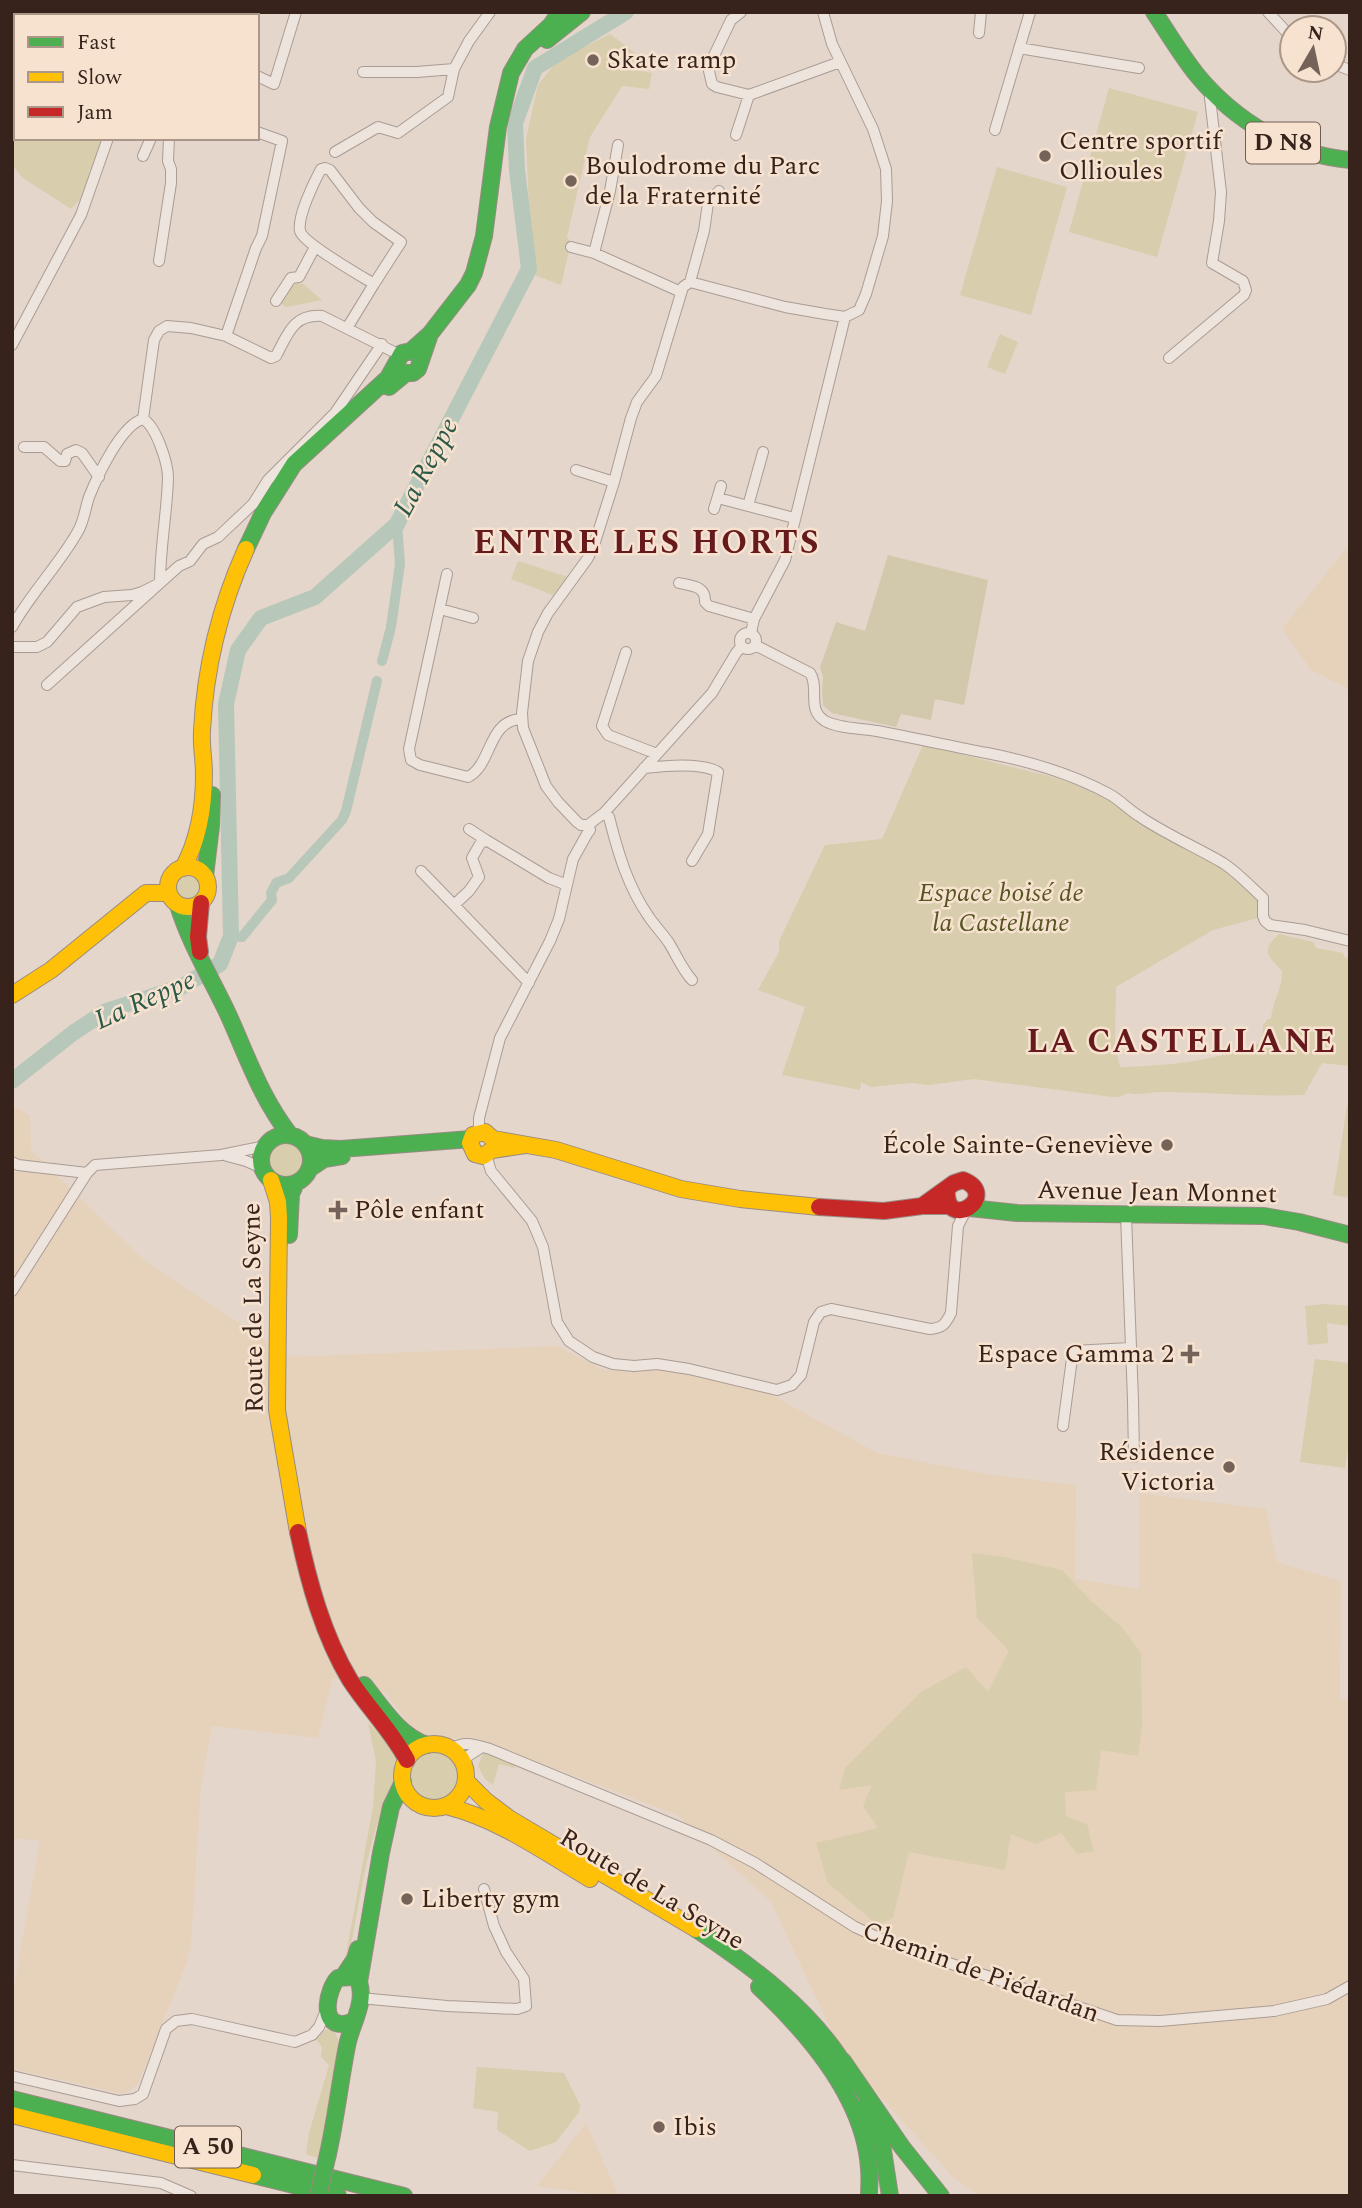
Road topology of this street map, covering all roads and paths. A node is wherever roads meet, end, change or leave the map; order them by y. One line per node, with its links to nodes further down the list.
1 (296, 12): 16 (street)
2 (490, 12): 14 (street)
3 (741, 12): 18 (street)
4 (823, 12): 12 (street)
5 (981, 12): 10 (street)
6 (1030, 12): 11 (street)
7 (1153, 12): 17 (main road, D N8)
8 (1169, 12): 19 (main road, D N8)
9 (572, 14): 45 (main road)
10 (979, 33)
11 (1019, 48): 13 (street); 20 (street)
12 (840, 62): 18 (street); 39 (street)
13 (1139, 68)
14 (454, 69): 15 (street); 27 (street)
15 (363, 72)
16 (259, 77)
17 (1211, 90): 19 (main road, D N8); 44 (street)
18 (749, 95): 22 (street)
19 (1227, 102): 29 (main road, D N8)
20 (995, 130)
21 (259, 133): 41 (street)
22 (736, 135)
23 (107, 140): 43 (street)
24 (150, 140): 28 (street)
25 (169, 140): 34 (street)
26 (618, 145): 33 (street)
27 (335, 152)
28 (143, 156)
29 (1350, 160)
30 (719, 191): 35 (street)
31 (315, 247): 36 (street); 36 (street); 38 (street)
32 (571, 247): 33 (street)
33 (594, 253): 37 (street)
34 (159, 261)
35 (690, 282): 37 (street); 39 (street)
36 (374, 284): 40 (street)
37 (681, 292): 51 (street)
38 (276, 301)
39 (845, 317): 56 (street)
40 (347, 328): 41 (street); 42 (street)
41 (226, 336): 46 (street)
42 (382, 344): 45 (street); 58 (street)
43 (12, 345)
44 (1169, 358)
45 (407, 360): 69 (main road)
46 (143, 419): 50 (street); 58 (street)
47 (24, 447): 50 (street)
48 (763, 452): 54 (street)
49 (576, 470): 51 (street)
50 (99, 477): 63 (street)
51 (614, 482): 71 (street)
52 (721, 486): 53 (street)
53 (718, 498): 54 (street); 55 (street)
54 (748, 506): 56 (street)
55 (714, 509)
56 (794, 518): 62 (street)
57 (447, 574): 60 (street)
58 (160, 583): 67 (street); 70 (street)
59 (678, 583): 62 (street)
60 (440, 609): 61 (street); 71 (street)
61 (473, 618)
62 (754, 619): 64 (street)
63 (12, 626)
64 (751, 633): 65 (street); 66 (street)
65 (755, 645): 66 (street); 85 (street)
66 (742, 646): 72 (street)
67 (12, 647)
68 (626, 652): 72 (street)
69 (211, 654): 80 (main road); 82 (main road)
70 (47, 685)
71 (522, 719): 76 (street)
72 (657, 754): 73 (street)
73 (644, 768): 74 (street); 78 (street)
74 (604, 813): 76 (street); 87 (street)
75 (469, 829): 77 (street)
76 (584, 829): 81 (street)
77 (486, 840): 81 (street); 84 (street)
78 (692, 861)
79 (421, 871): 84 (street)
80 (205, 876): 82 (main road); 83 (main road)
81 (567, 885): 88 (street)
82 (175, 886): 83 (main road); 86 (main road); 89 (main road)
83 (201, 903): 86 (main road)
84 (454, 905): 88 (street)
85 (1350, 941)
86 (200, 958): 90 (main road)
87 (692, 980)
88 (529, 983): 94 (street)
89 (12, 995)
90 (267, 1104): 91 (main road); 92 (main road)
91 (289, 1135): 92 (main road); 93 (main road)
92 (268, 1143): 95 (street); 99 (main road)
93 (304, 1144): 94 (main road); 97 (main road)
94 (482, 1144): 97 (main road); 102 (street); 103 (main road)
95 (221, 1155): 98 (street); 99 (street)
96 (12, 1162): 98 (street)
97 (309, 1169): 100 (main road)
98 (89, 1170): 106 (street)
99 (266, 1174): 100 (main road); 109 (main road, Route de La Seyne)
100 (296, 1182): 109 (main road, Route de La Seyne)
101 (947, 1189): 102 (main road); 102 (main road, Avenue Jean Monnet); 103 (main road)
102 (963, 1205): 103 (main road); 104 (main road, Avenue Jean Monnet)
103 (922, 1206)
104 (1126, 1214): 105 (main road, Avenue Jean Monnet); 107 (street)
105 (1350, 1235)
106 (12, 1291)
107 (1130, 1348): 108 (street); 110 (street)
108 (1063, 1426)
109 (282, 1435): 111 (main road, Route de La Seyne)
110 (1134, 1457)
111 (342, 1661): 112 (main road, Route de La Seyne); 115 (main road, Route de La Seyne)
112 (427, 1745): 114 (main road); 115 (main road)
113 (482, 1746): 114 (street); 116 (street); 123 (street, Chemin de Piédardan)
114 (451, 1749): 116 (main road)
115 (407, 1760): 117 (main road)
116 (465, 1773): 119 (main road); 125 (main road, Route de La Seyne)
117 (403, 1782): 118 (main road); 120 (main road)
118 (419, 1804): 119 (main road); 120 (main road)
119 (446, 1806): 136 (main road, Route de La Seyne)
120 (386, 1831): 122 (main road)
121 (484, 1889): 122 (street)
122 (354, 1986): 124 (main road); 124 (main road)
123 (1350, 1986)
124 (334, 2019): 126 (street); 133 (main road, bridge)
125 (843, 2061): 137 (main road); 138 (main road)
126 (12, 2076)
127 (12, 2099): 135 (main road, A 50)
128 (12, 2115): 129 (main road, A 50)
129 (173, 2155): 132 (main road); 134 (main road, A 50)
130 (12, 2165): 131 (street)
131 (191, 2196)
132 (310, 2196)
133 (318, 2196)
134 (338, 2196)
135 (404, 2196)
136 (869, 2196)
137 (890, 2196)
138 (942, 2196)

